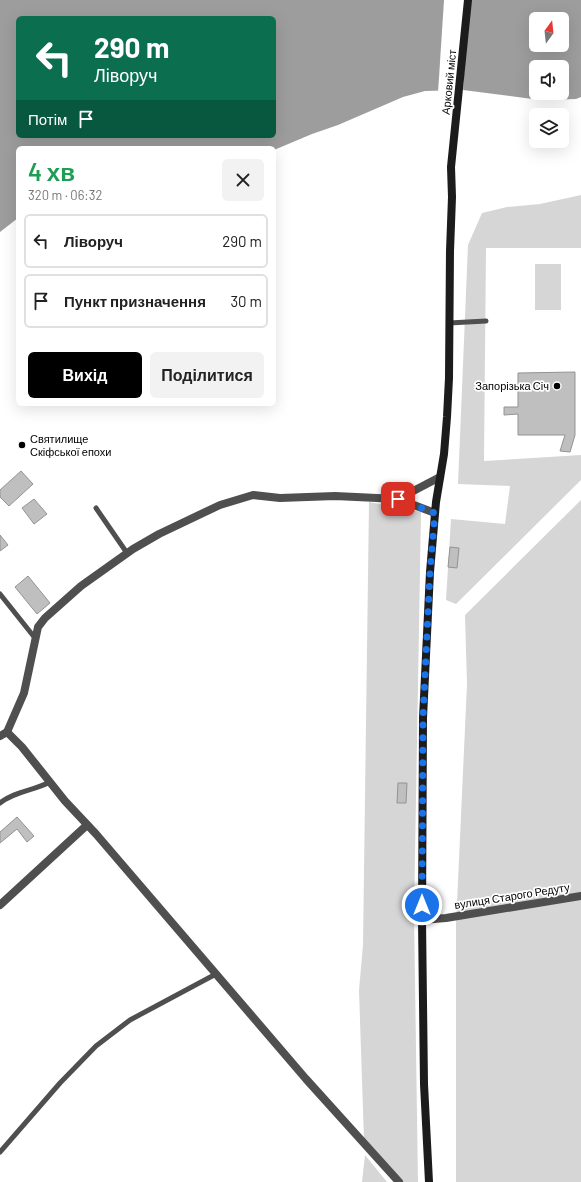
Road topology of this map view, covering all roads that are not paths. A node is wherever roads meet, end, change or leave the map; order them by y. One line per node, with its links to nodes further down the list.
1 (468, 0): 3 (main road, Арковий міст)
2 (486, 321): 3 (lane)
3 (450, 323): 4 (main road, Арковий міст)
4 (440, 477): 5 (street); 7 (main road, Арковий міст)
5 (398, 499): 7 (street); 8 (street)
6 (96, 508): 8 (lane)
7 (435, 513): 17 (main road, Арковий міст)
8 (127, 553): 10 (street)
9 (0, 594): 10 (lane)
10 (35, 638): 11 (street)
11 (4, 734): 12 (street)
12 (50, 782): 13 (lane); 14 (street)
13 (0, 803)
14 (87, 825): 16 (street); 18 (street)
15 (581, 896): 17 (street, вулиця Старого Редуту)
16 (0, 905)
17 (422, 920): 21 (main road, Арковий міст)
18 (216, 974): 19 (lane); 20 (street)
19 (0, 1152)
20 (399, 1182)
21 (429, 1182)

